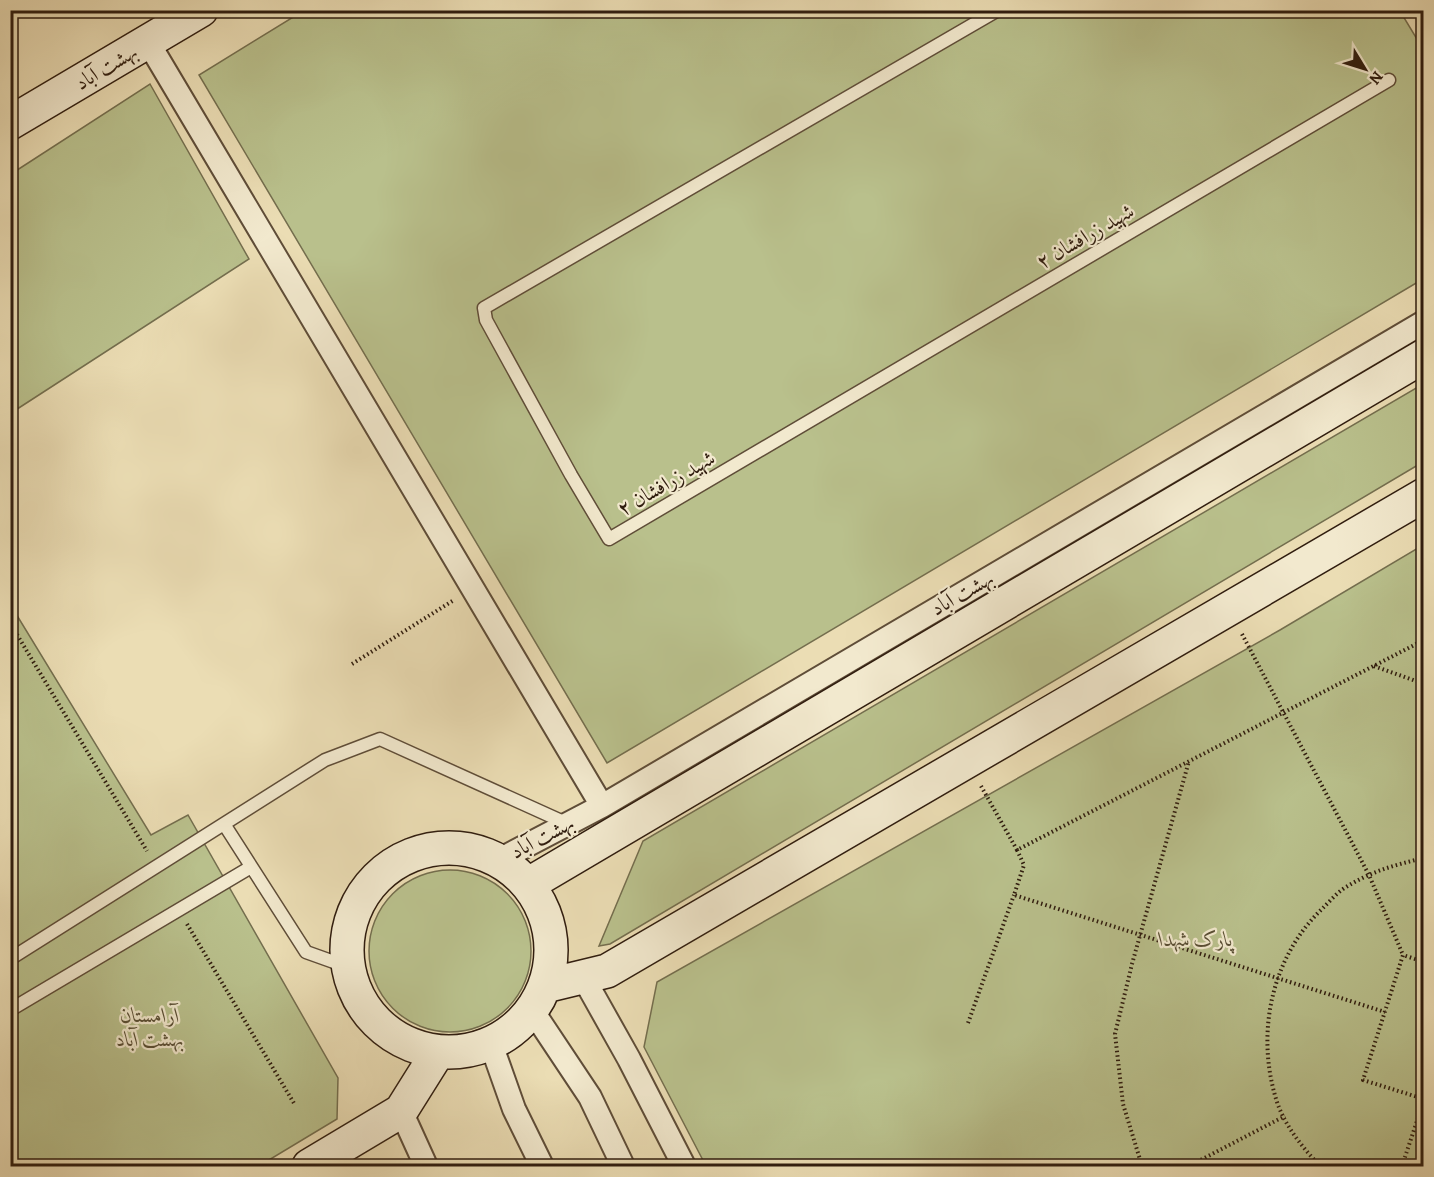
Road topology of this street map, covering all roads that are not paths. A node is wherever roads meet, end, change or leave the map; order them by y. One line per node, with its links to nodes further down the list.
1 (201, 10): 3 (street, بهشت آباد)
2 (998, 10): 4 (lane, شهید زرافشان ۲)
3 (148, 42): 5 (street, بهشت آباد); 9 (street)
4 (1389, 80)
5 (10, 123)
6 (1424, 322): 9 (street, بهشت آباد)
7 (1424, 356): 14 (street, بهشت آباد)
8 (1424, 495): 17 (street)
9 (602, 806): 11 (street, بهشت آباد)
10 (224, 824): 11 (lane); 13 (lane); 15 (lane)
11 (568, 824): 12 (street, بهشت آباد)
12 (499, 860): 14 (street); 16 (street)
13 (251, 867): 16 (lane); 19 (lane)
14 (529, 885): 18 (street)
15 (10, 959)
16 (348, 967): 21 (street)
17 (583, 977): 18 (street); 27 (street)
18 (538, 998): 20 (street); 26 (street)
19 (10, 1010)
20 (491, 1044): 21 (street); 25 (street)
21 (438, 1052): 22 (street)
22 (400, 1111): 23 (street); 24 (street)
23 (309, 1167)
24 (426, 1167)
25 (542, 1167)
26 (623, 1167)
27 (684, 1167)

